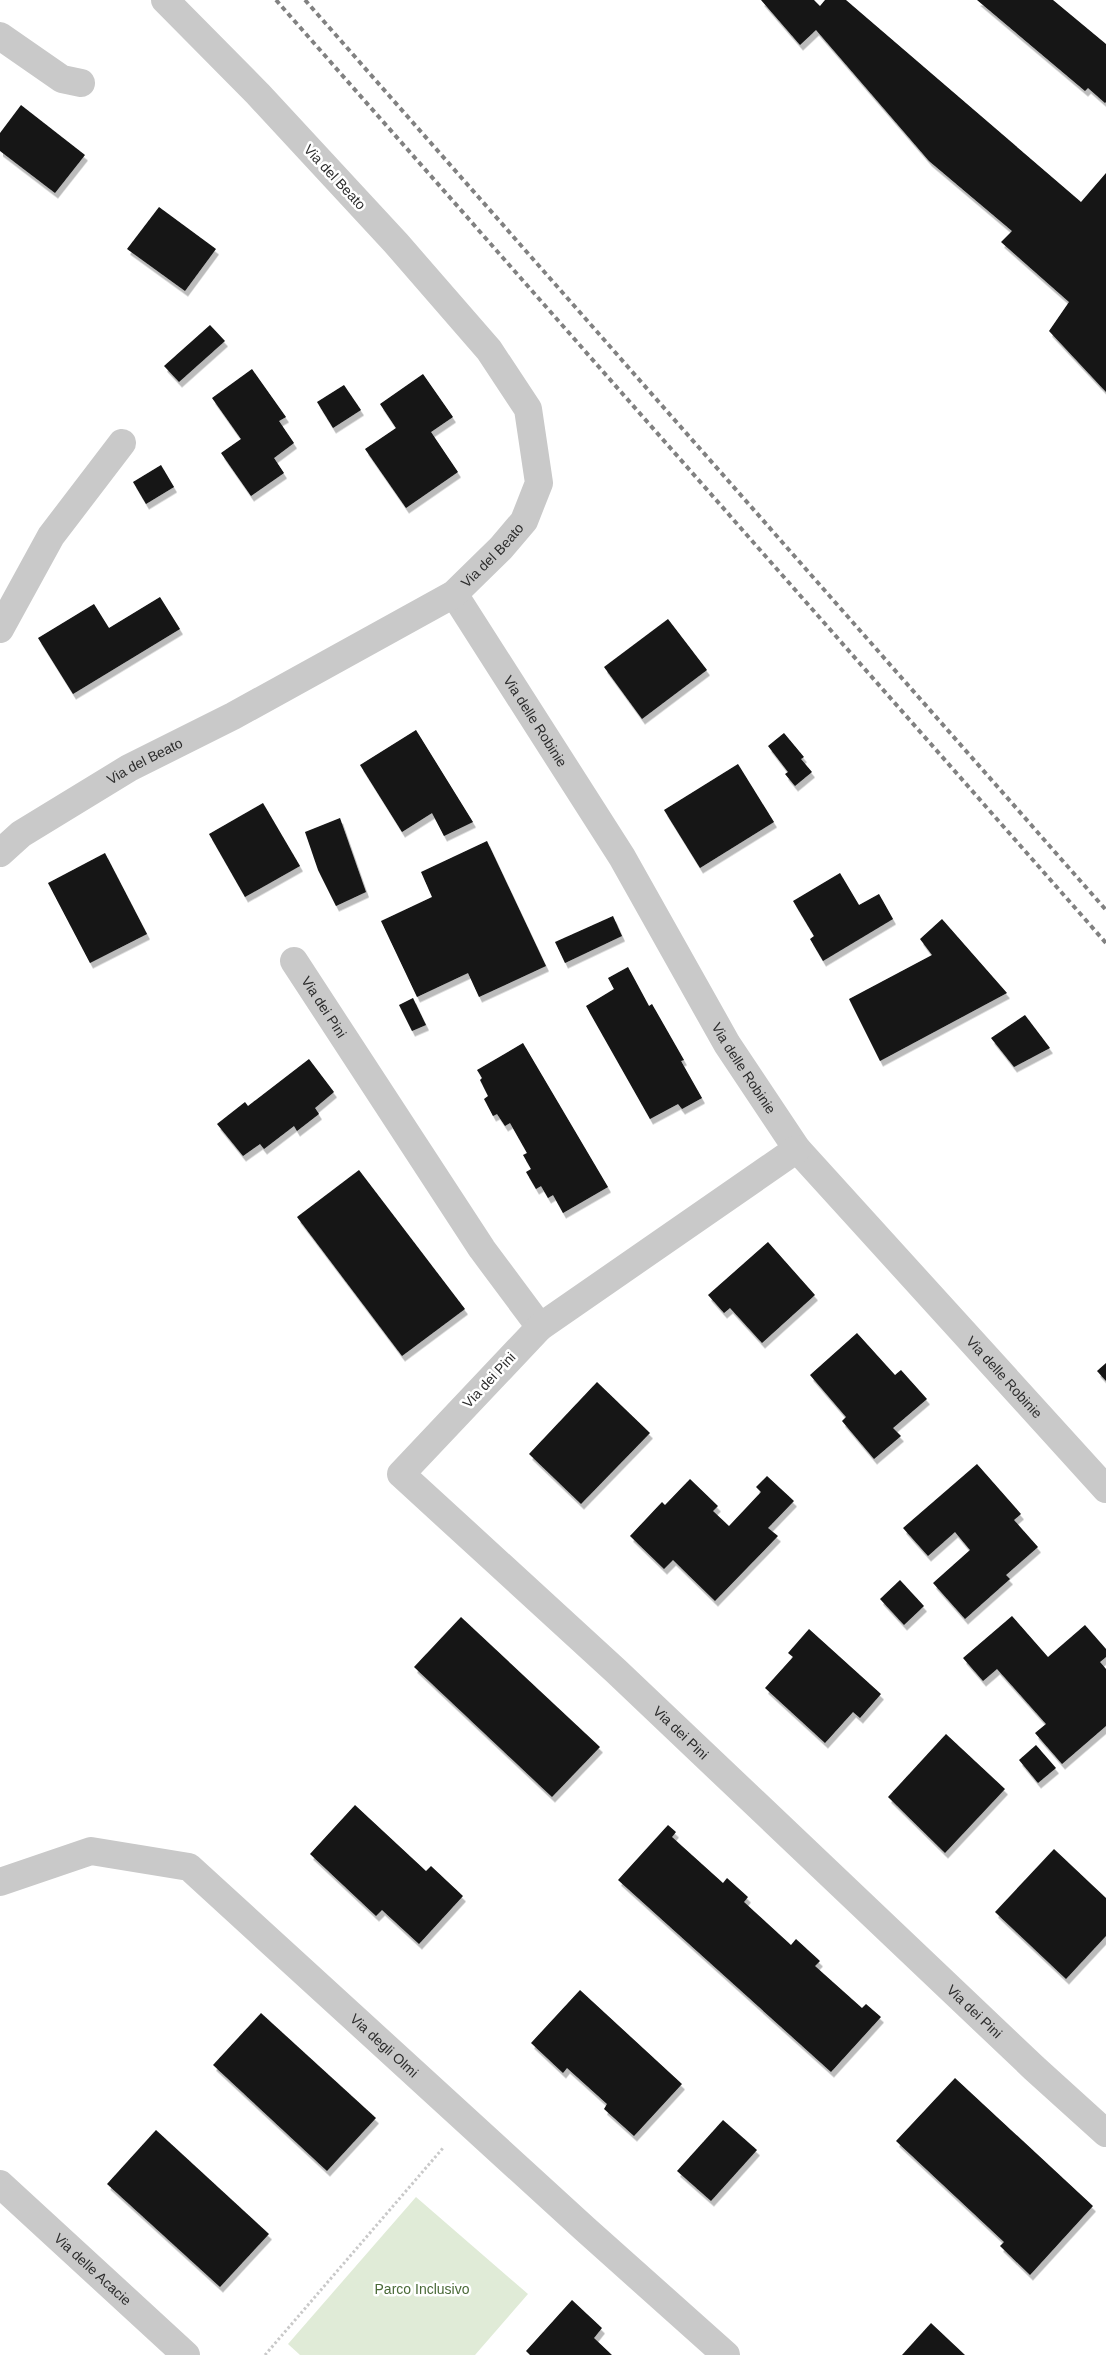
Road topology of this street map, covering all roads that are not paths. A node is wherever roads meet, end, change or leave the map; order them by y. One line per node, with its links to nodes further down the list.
1 (165, 0): 5 (street, Via del Beato)
2 (0, 36): 3 (street)
3 (81, 83)
4 (122, 443): 6 (street)
5 (454, 594): 7 (street, Via del Beato); 9 (street, Via delle Robinie)
6 (0, 629)
7 (0, 853)
8 (294, 961): 10 (street, Via dei Pini)
9 (797, 1149): 10 (street, Via dei Pini); 11 (street, Via delle Robinie)
10 (540, 1327): 13 (street, Via dei Pini)
11 (1106, 1489)
12 (0, 1882): 16 (street, Via degli Olmi)
13 (1106, 2133)
14 (0, 2184): 15 (street, Via delle Acacie)
15 (186, 2355)
16 (726, 2355)

